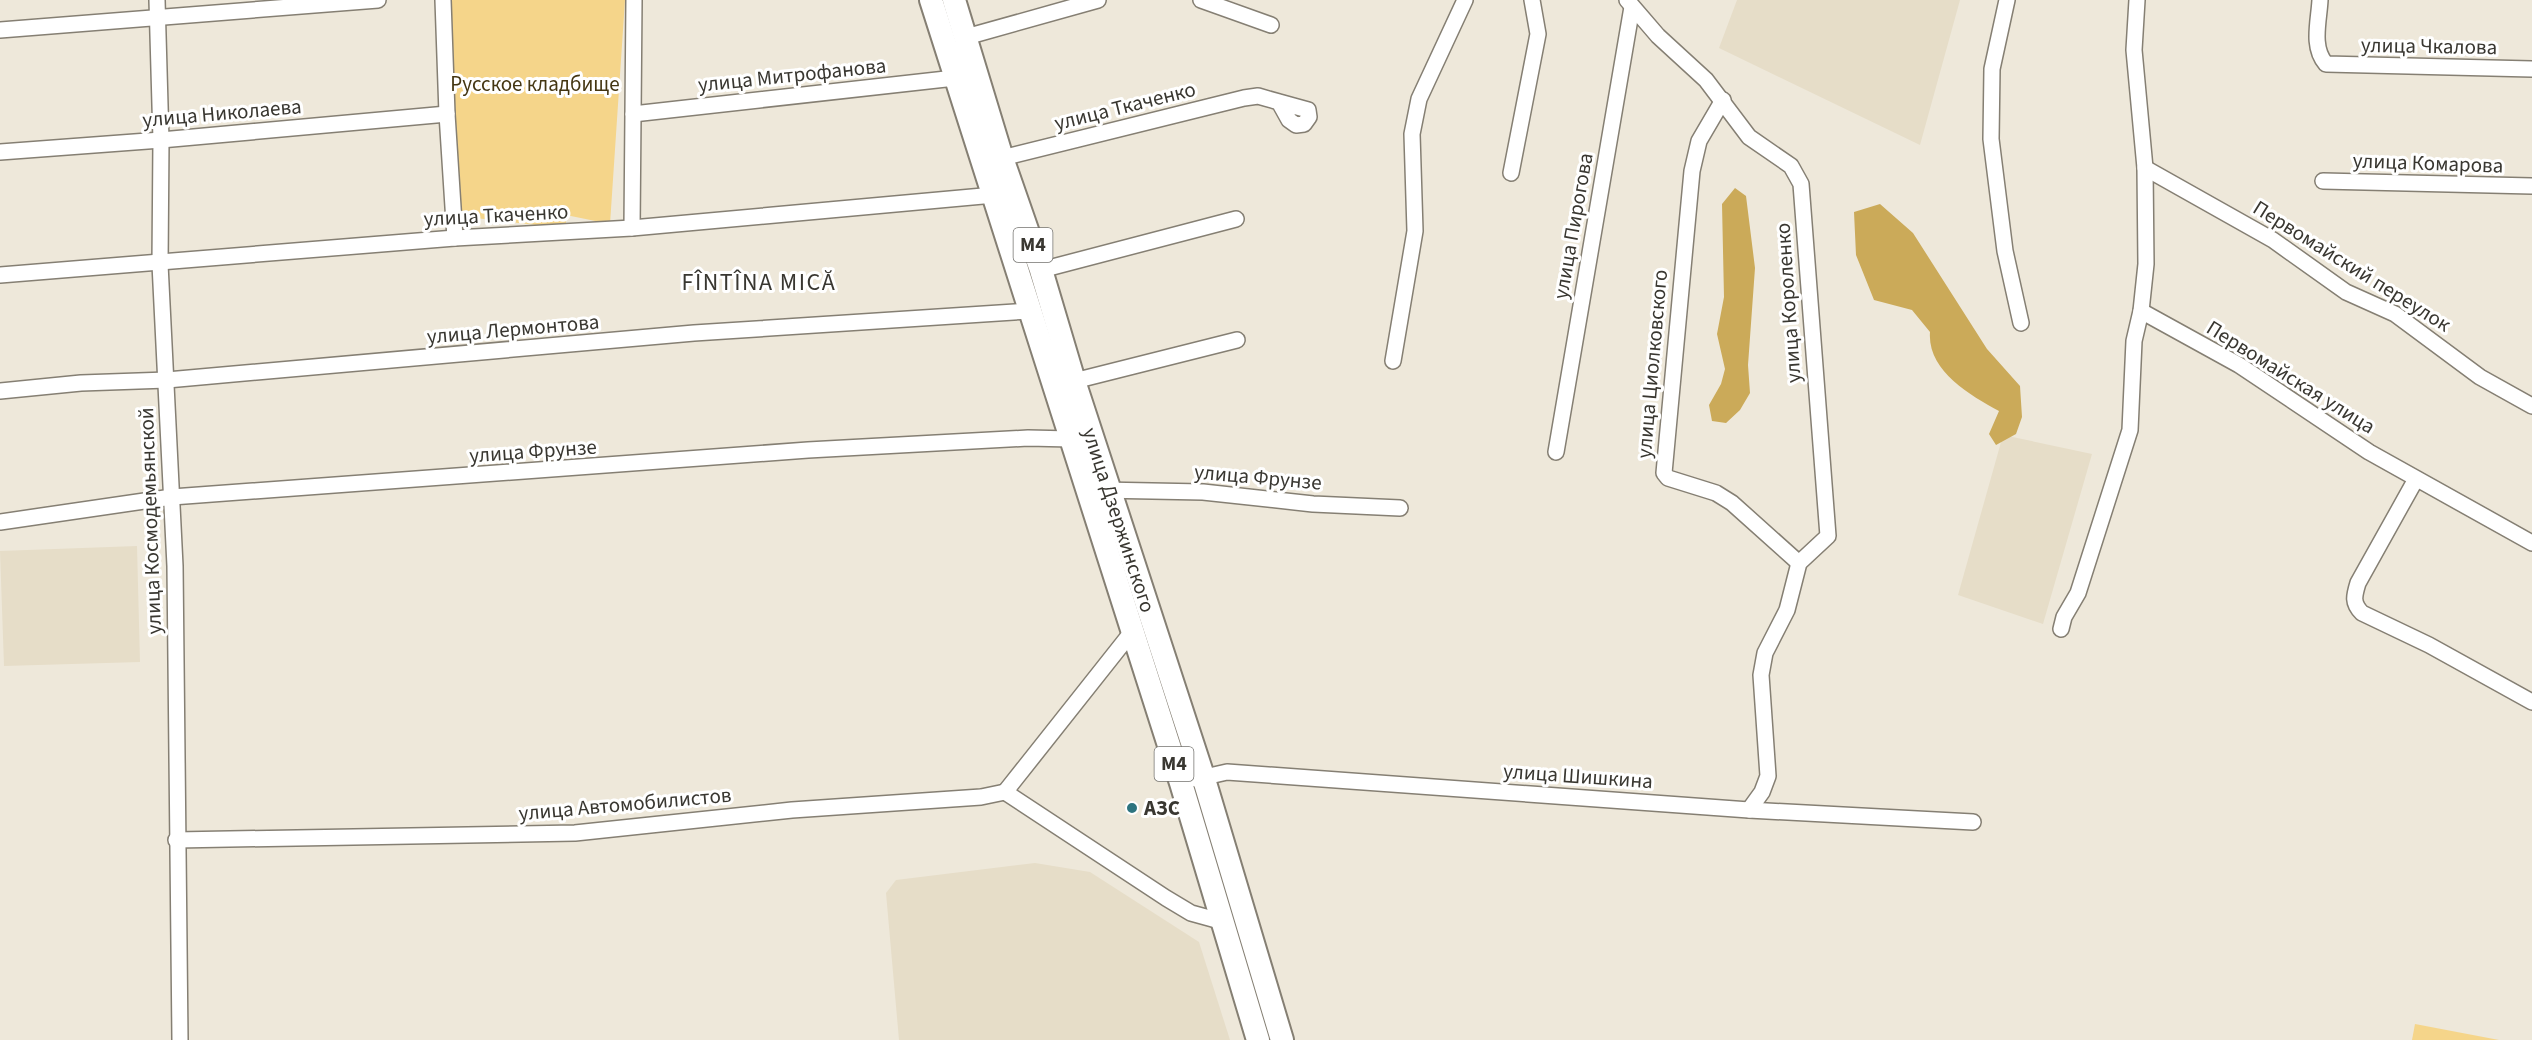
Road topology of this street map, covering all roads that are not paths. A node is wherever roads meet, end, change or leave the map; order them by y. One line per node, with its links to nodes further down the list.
1 (157, 0): 15 (street, улица Космодемьянской)
2 (378, 0): 15 (street)
3 (443, 0): 23 (street)
4 (634, 0): 24 (street)
5 (931, 0): 20 (highway, улица Дзержинского / M4)
6 (954, 0): 18 (highway, улица Дзержинского / M4)
7 (1098, 0): 18 (street)
8 (1200, 0): 16 (street)
9 (1465, 0): 43 (street)
10 (1532, 0): 29 (street)
11 (2007, 0): 41 (street)
12 (2137, 0): 28 (street)
13 (2320, 0): 19 (street, улица Чкалова)
14 (1630, 3): 21 (street, улица Короленко); 49 (street, улица Пирогова)
15 (158, 18): 17 (street); 25 (street, улица Космодемьянской)
16 (1271, 26)
17 (0, 30)
18 (966, 36): 27 (highway, улица Дзержинского / M4)
19 (2532, 69)
20 (956, 78): 24 (street, улица Митрофанова); 32 (highway, улица Дзержинского / M4)
21 (1723, 100): 57 (street, улица Короленко); 57 (street, улица Циолковского)
22 (1279, 102): 27 (street, улица Ткаченко)
23 (447, 114): 25 (street, улица Николаева); 35 (street)
24 (633, 114): 34 (street)
25 (161, 140): 26 (street, улица Николаева); 36 (street, улица Космодемьянской)
26 (0, 152)
27 (1002, 158): 37 (highway, улица Дзержинского / M4)
28 (2145, 168): 40 (street); 47 (street, Первомайский переулок)
29 (1511, 173)
30 (2323, 181): 31 (street, улица Комарова)
31 (2532, 186)
32 (994, 195): 34 (street, улица Ткаченко); 39 (highway, улица Дзержинского / M4)
33 (1236, 219): 37 (street)
34 (632, 228): 35 (street, улица Ткаченко)
35 (455, 238): 36 (street, улица Ткаченко)
36 (160, 264): 38 (street, улица Ткаченко); 44 (street, улица Космодемьянской)
37 (1041, 270): 45 (highway, улица Дзержинского / M4)
38 (0, 275)
39 (1029, 311): 44 (street, улица Лермонтова); 48 (highway, улица Дзержинского / M4)
40 (2142, 311): 50 (street, Первомайская улица); 58 (street)
41 (2021, 323)
42 (1237, 340): 45 (street)
43 (1393, 362)
44 (166, 380): 46 (street, улица Лермонтова); 53 (street, улица Космодемьянской)
45 (1074, 381): 52 (highway, улица Дзержинского / M4)
46 (0, 391)
47 (2532, 406)
48 (1071, 439): 51 (highway, улица Дзержинского / M4); 53 (street, улица Фрунзе)
49 (1556, 452)
50 (2416, 479): 56 (street, Первомайская улица); 60 (street)
51 (1088, 490): 52 (street, улица Фрунзе); 59 (highway, улица Дзержинского / M4)
52 (1112, 491): 54 (street, улица Фрунзе); 61 (highway, улица Дзержинского / M4)
53 (172, 497): 55 (street, улица Фрунзе); 66 (street, улица Космодемьянской)
54 (1400, 508)
55 (0, 522)
56 (2532, 543)
57 (1799, 563): 64 (street)
58 (2061, 629)
59 (1131, 633): 62 (highway, улица Дзержинского / M4); 63 (street)
60 (2532, 702)
61 (1203, 776): 62 (street, улица Шишкина); 64 (street, улица Шишкина); 70 (highway, улица Дзержинского / M4)
62 (1181, 783): 67 (highway, улица Дзержинского / M4)
63 (1005, 792): 66 (street, улица Автомобилистов); 67 (street)
64 (1749, 810): 65 (street, улица Шишкина)
65 (1973, 822)
66 (176, 840): 68 (street, улица Космодемьянской)
67 (1220, 921): 69 (highway, улица Дзержинского / M4)
68 (180, 1040)
69 (1258, 1040)
70 (1282, 1040)

